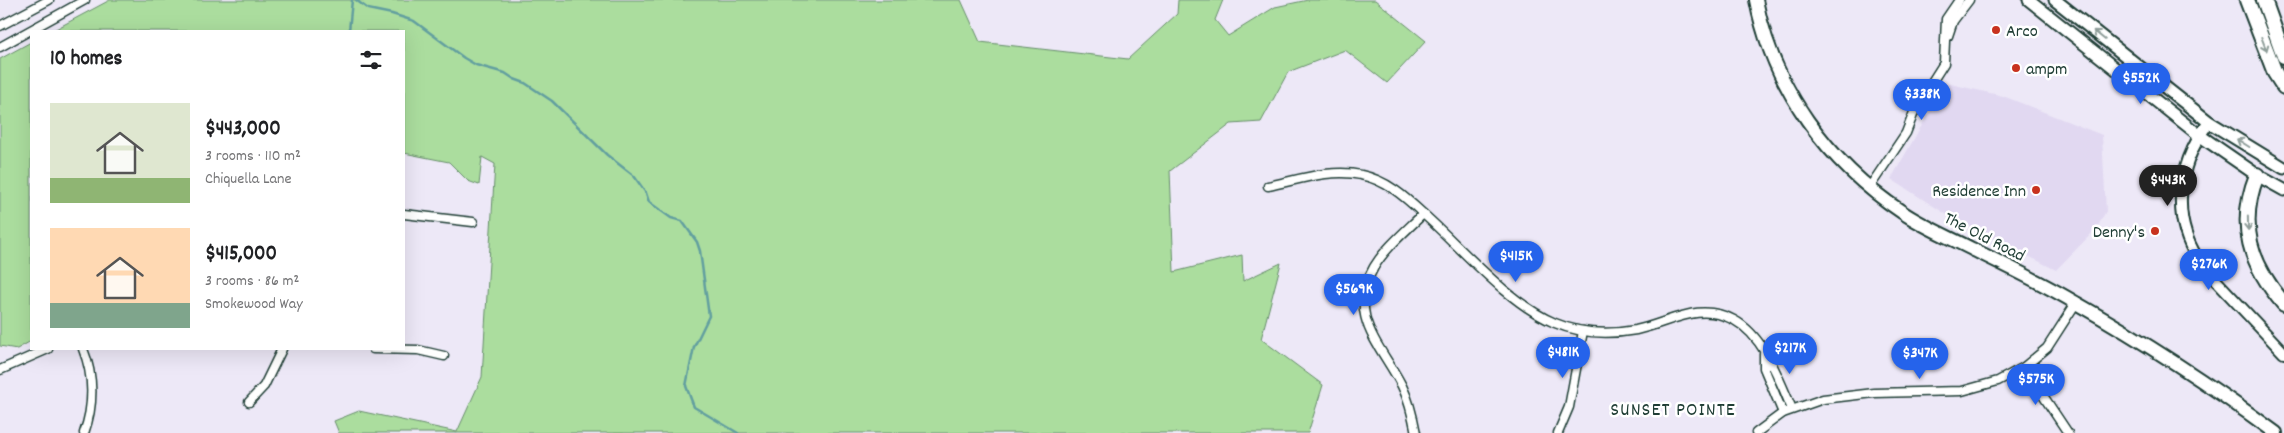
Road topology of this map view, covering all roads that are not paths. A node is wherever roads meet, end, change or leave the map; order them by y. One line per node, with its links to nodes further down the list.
1 (49, 0): 10 (street)
2 (84, 0): 12 (street)
3 (1756, 0): 22 (main road, The Old Road)
4 (1959, 0): 13 (street)
5 (1969, 0): 13 (street)
6 (2029, 0): 18 (main road)
7 (2055, 0): 17 (main road, one-way to 7)
8 (2247, 0): 16 (highway, one-way to 16)
9 (2264, 0): 15 (highway)
10 (0, 26)
11 (30, 30): 14 (street)
12 (30, 30)
13 (1946, 43): 22 (street)
14 (0, 47)
15 (2284, 56)
16 (2284, 88)
17 (2209, 122): 18 (street); 19 (main road, one-way to 17)
18 (2199, 135): 20 (main road); 34 (street)
19 (2284, 168)
20 (2257, 175): 23 (main road); 28 (highway, one-way to 28)
21 (1268, 186): 25 (street)
22 (1869, 188): 27 (main road, The Old Road)
23 (2284, 190)
24 (405, 214): 26 (street)
25 (1423, 214): 29 (street); 43 (street)
26 (473, 222)
27 (2076, 303): 37 (street); 47 (main road, The Old Road)
28 (2284, 304)
29 (1583, 331): 35 (street); 44 (street)
30 (46, 350): 38 (street)
31 (83, 350): 42 (street)
32 (282, 350): 39 (street)
33 (405, 350): 36 (street)
34 (2284, 353)
35 (1764, 354): 40 (street); 41 (street)
36 (444, 356)
37 (2024, 367): 40 (street); 46 (street)
38 (0, 370)
39 (249, 402)
40 (1792, 409): 41 (street)
41 (1783, 413): 45 (street)
42 (84, 433)
43 (1416, 433)
44 (1558, 433)
45 (1756, 433)
46 (2068, 433)
47 (2276, 433)

